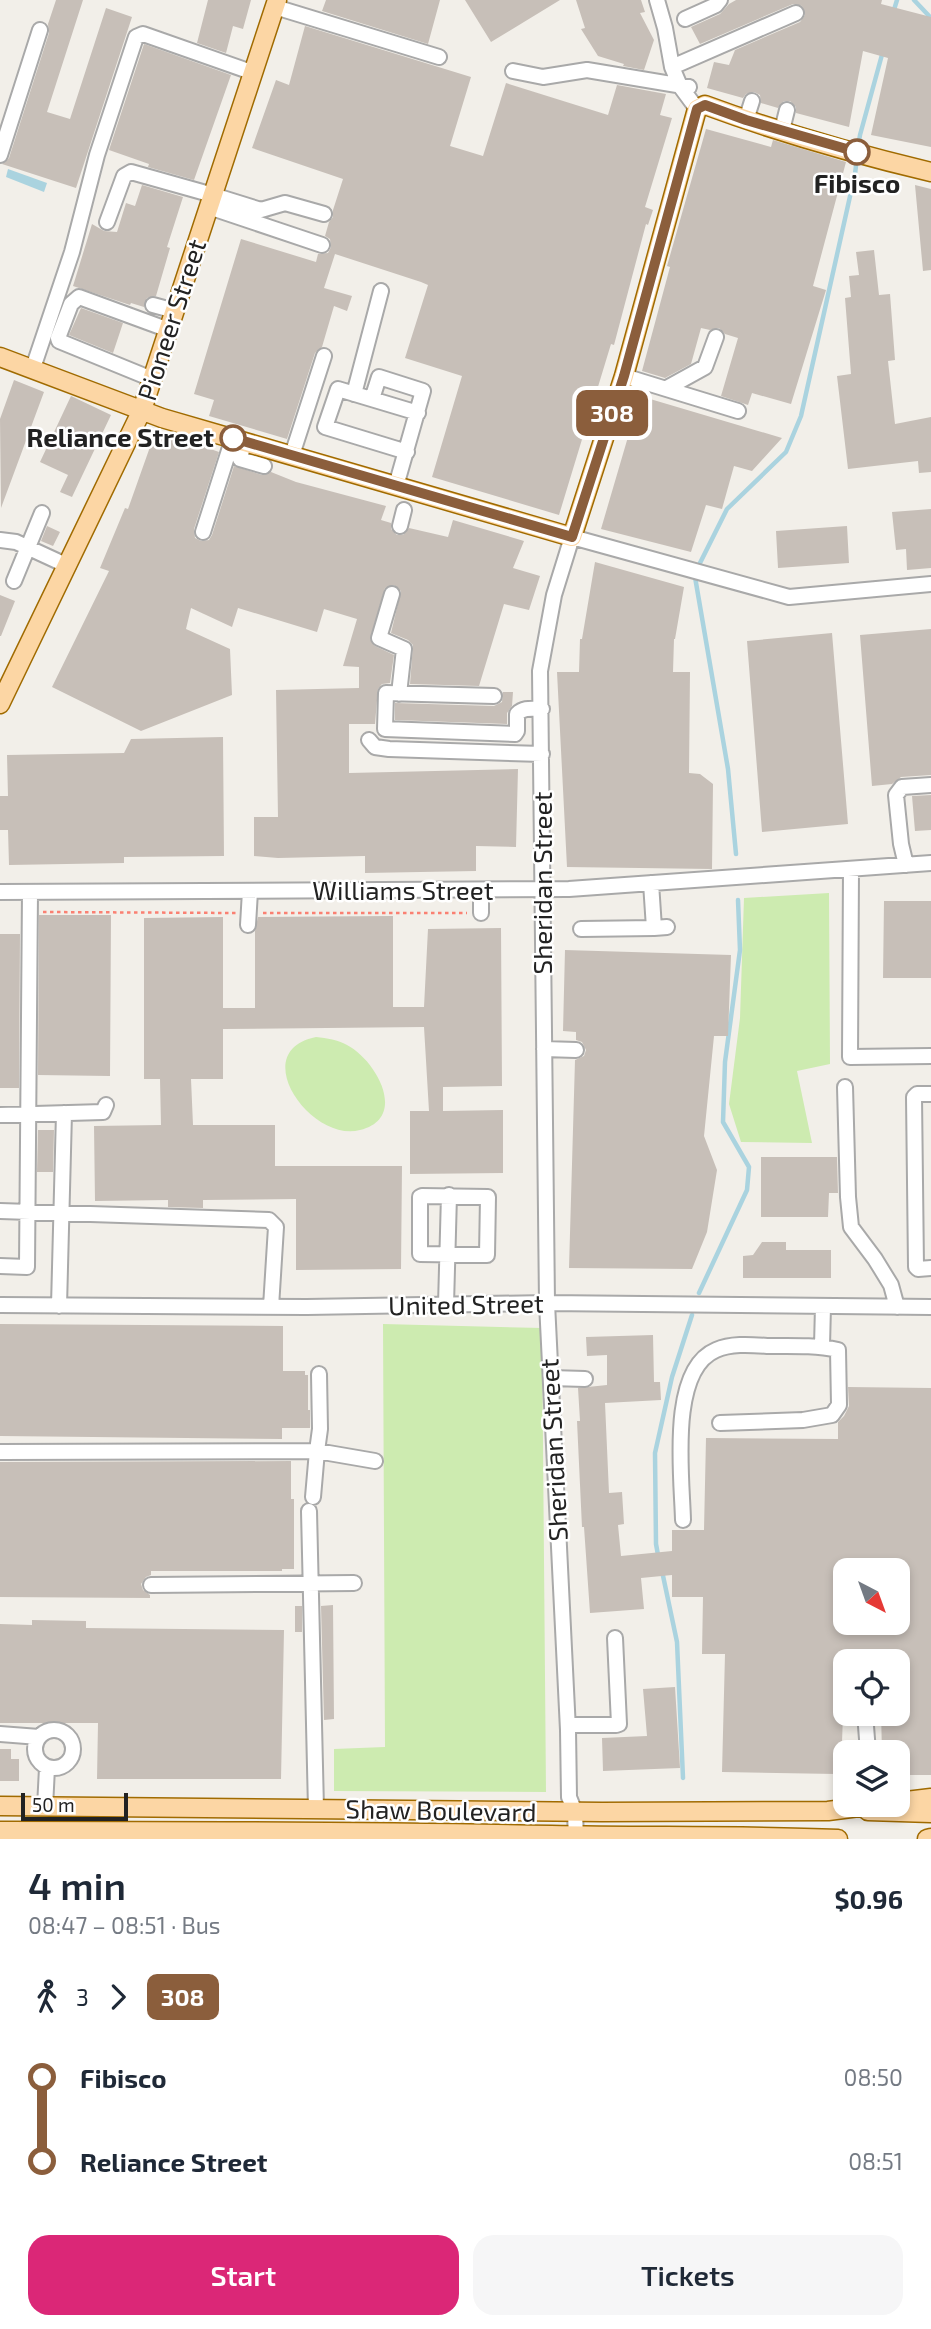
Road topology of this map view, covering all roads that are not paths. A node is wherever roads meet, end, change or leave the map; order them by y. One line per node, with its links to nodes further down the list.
1 (657, 0): 9 (street)
2 (664, 0): 9 (street)
3 (722, 2): 6 (street)
4 (276, 3): 8 (street); 11 (main road, Pioneer Street)
5 (796, 13): 9 (street)
6 (685, 19)
7 (40, 30): 18 (street)
8 (439, 57)
9 (676, 66): 12 (street)
10 (513, 71): 12 (street)
11 (254, 73): 21 (main road, Pioneer Street); 32 (street)
12 (685, 86): 14 (street)
13 (752, 100): 16 (street)
14 (701, 107): 16 (main road); 33 (main road, Sheridan Street)
15 (787, 110): 17 (street)
16 (746, 120): 17 (main road)
17 (782, 130): 20 (main road)
18 (0, 155)
19 (130, 163): 21 (street)
20 (931, 172)
21 (213, 198): 22 (street); 23 (street); 24 (street); 27 (main road, Pioneer Street)
22 (324, 214)
23 (107, 222)
24 (321, 245)
25 (381, 291): 36 (street)
26 (153, 305): 27 (street)
27 (175, 311): 28 (main road, Pioneer Street)
28 (169, 330): 34 (main road, Pioneer Street); 34 (street)
29 (716, 337): 35 (street)
30 (324, 356): 43 (street)
31 (0, 357): 32 (main road)
32 (33, 368): 38 (main road)
33 (624, 376): 35 (street); 48 (main road, Sheridan Street)
34 (152, 379): 38 (main road, Pioneer Street)
35 (667, 388): 39 (street)
36 (354, 394): 37 (street); 42 (street)
37 (372, 399): 40 (street); 40 (street)
38 (142, 410): 41 (main road); 51 (main road, Pioneer Street)
39 (738, 411)
40 (418, 413): 42 (street)
41 (239, 440): 43 (main road); 44 (street); 47 (street)
42 (407, 452): 45 (street)
43 (292, 455): 45 (main road)
44 (264, 466)
45 (396, 486): 48 (main road)
46 (42, 513): 50 (street)
47 (203, 532)
48 (572, 537): 53 (street); 58 (street, Sheridan Street)
49 (0, 540): 50 (street)
50 (29, 547): 51 (street); 52 (street)
51 (68, 566): 57 (main road, Pioneer Street)
52 (14, 581)
53 (931, 584)
54 (392, 594): 55 (street)
55 (399, 694): 56 (street); 58 (street)
56 (494, 696)
57 (0, 704)
58 (542, 709): 60 (street, Sheridan Street)
59 (369, 740): 60 (street)
60 (542, 754): 66 (street, Sheridan Street)
61 (931, 785): 63 (street)
62 (931, 863): 63 (street, Williams Street)
63 (906, 865): 64 (street, Williams Street)
64 (852, 869): 65 (street, Williams Street); 76 (street)
65 (651, 883): 66 (street, Williams Street); 73 (street)
66 (542, 890): 68 (street, Williams Street); 74 (street, Sheridan Street)
67 (250, 891): 68 (street, Williams Street); 70 (street, Williams Street); 72 (street)
68 (481, 891): 71 (street)
69 (0, 892): 70 (street, Williams Street)
70 (30, 892): 81 (street)
71 (481, 913)
72 (248, 919)
73 (581, 929)
74 (544, 1049): 75 (street); 90 (street, Sheridan Street)
75 (576, 1051)
76 (931, 1056)
77 (845, 1087): 96 (street)
78 (931, 1094): 89 (street)
79 (106, 1105): 80 (street)
80 (64, 1113): 81 (street); 85 (street)
81 (26, 1114): 82 (street); 86 (street)
82 (0, 1115)
83 (449, 1195): 87 (street); 87 (street); 87 (street)
84 (0, 1211): 86 (street)
85 (61, 1212): 86 (street); 93 (street); 95 (street)
86 (27, 1213): 88 (street)
87 (448, 1255): 92 (street)
88 (0, 1266)
89 (931, 1268)
90 (547, 1303): 92 (street, United Street); 94 (street, United Street); 100 (street, Sheridan Street)
91 (0, 1305): 93 (street, United Street)
92 (446, 1305): 95 (street, United Street)
93 (59, 1306): 95 (street, United Street)
94 (823, 1306): 96 (street, United Street); 98 (street)
95 (271, 1307)
96 (897, 1307): 97 (street, United Street)
97 (931, 1307)
98 (822, 1346): 102 (street); 106 (street)
99 (319, 1374): 103 (street)
100 (551, 1378): 101 (street); 111 (street, Sheridan Street)
101 (585, 1378)
102 (720, 1423)
103 (317, 1451): 104 (street); 105 (street); 108 (street)
104 (0, 1452)
105 (375, 1461)
106 (683, 1520)
107 (354, 1583): 108 (street)
108 (311, 1584): 109 (street); 120 (street)
109 (151, 1585)
110 (615, 1638): 111 (street)
111 (568, 1725): 117 (street, Sheridan Street)
112 (0, 1734): 113 (street)
113 (39, 1737): 114 (street); 114 (street)
114 (47, 1768): 119 (street)
115 (931, 1798): 116 (main road)
116 (910, 1801)
117 (572, 1804): 122 (main road, Shaw Boulevard); 123 (main road, Shaw Boulevard); 128 (street, Sheridan Street)
118 (0, 1806): 119 (main road, Shaw Boulevard)
119 (45, 1807): 120 (main road, Shaw Boulevard)
120 (316, 1810): 123 (main road, Shaw Boulevard)
121 (833, 1810): 122 (main road, Shaw Boulevard)
122 (828, 1811): 124 (main road)
123 (550, 1812): 127 (street)
124 (931, 1813)
125 (0, 1831): 126 (main road, Shaw Boulevard)
126 (111, 1835): 127 (main road, Shaw Boulevard)
127 (549, 1837): 128 (main road, Shaw Boulevard)
128 (576, 1837): 129 (main road, Shaw Boulevard)
129 (740, 1837): 130 (main road, Shaw Boulevard)
130 (838, 1839)

